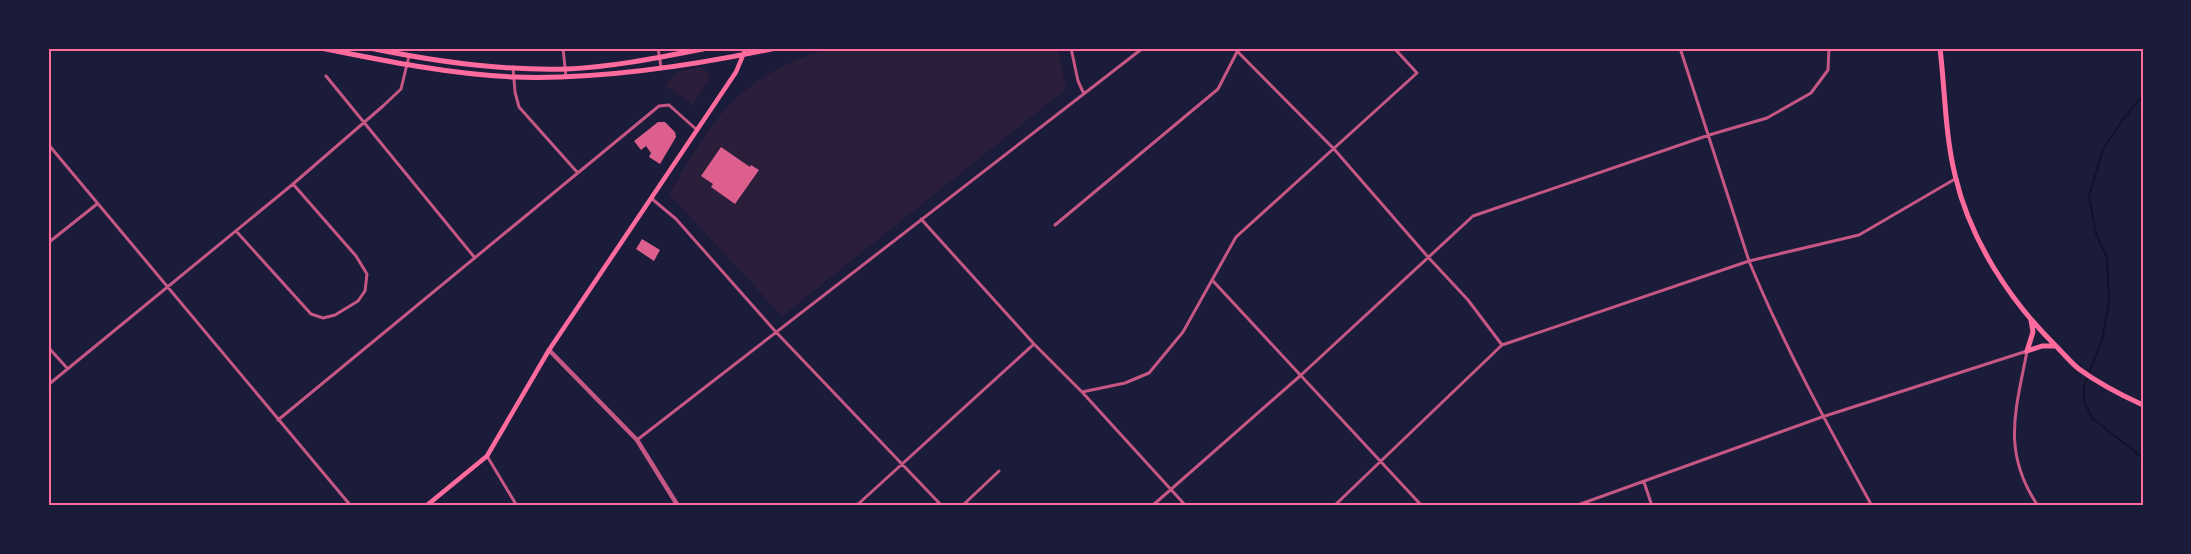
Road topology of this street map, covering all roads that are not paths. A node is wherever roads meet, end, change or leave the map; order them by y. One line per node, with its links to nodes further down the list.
1 (321, 48): 17 (main road)
2 (370, 48): 15 (main road)
3 (563, 48): 20 (street)
4 (658, 48): 16 (street)
5 (708, 48): 16 (main road)
6 (776, 48): 14 (main road)
7 (1071, 48): 24 (street)
8 (1143, 48): 24 (street)
9 (1394, 48): 29 (street)
10 (1680, 48): 27 (street)
11 (1829, 48): 27 (street)
12 (1940, 48): 31 (main road)
13 (1239, 50): 29 (street); 36 (street)
14 (745, 51): 18 (main road); 26 (main road)
15 (409, 56): 17 (street); 19 (main road)
16 (659, 58): 18 (street); 20 (main road)
17 (406, 66): 22 (main road); 25 (street)
18 (661, 67): 23 (main road)
19 (513, 68): 20 (main road); 22 (street)
20 (566, 69): 23 (street)
21 (326, 76): 25 (street)
22 (514, 77): 23 (main road); 30 (street)
23 (566, 77)
24 (1084, 94): 35 (street)
25 (363, 123): 32 (street); 40 (street)
26 (697, 130): 30 (street); 33 (main road)
27 (1709, 135): 39 (street); 41 (street)
28 (48, 144): 34 (street)
29 (1334, 149): 39 (street); 42 (street)
30 (577, 172): 40 (street)
31 (1955, 179): 41 (street); 44 (main road)
32 (293, 184): 37 (street); 37 (street)
33 (651, 198): 45 (street); 50 (main road)
34 (97, 204): 38 (street); 43 (street)
35 (921, 219): 45 (street); 46 (street)
36 (1055, 225)
37 (236, 231): 43 (street)
38 (48, 243)
39 (1428, 257): 47 (street); 53 (street)
40 (475, 258): 58 (street)
41 (1749, 261): 47 (street); 57 (street)
42 (1213, 281): 53 (street); 55 (street)
43 (166, 287): 52 (street); 58 (street)
44 (2030, 319): 48 (main road); 51 (main road)
45 (776, 331): 59 (street); 62 (street)
46 (1034, 344): 55 (street); 62 (street)
47 (1502, 345): 61 (street)
48 (2056, 346): 51 (main road); 56 (main road)
49 (48, 347): 52 (street)
50 (549, 350): 59 (street); 60 (main road)
51 (2027, 351): 57 (street); 80 (street)
52 (67, 368): 54 (street)
53 (1300, 376): 61 (street); 65 (street)
54 (48, 385)
55 (1082, 392): 65 (street)
56 (2143, 405)
57 (1822, 417): 64 (street); 79 (street)
58 (278, 420): 66 (street)
59 (637, 440): 69 (street)
60 (487, 456): 67 (main road); 68 (street)
61 (1382, 461): 75 (street); 76 (street)
62 (902, 463): 70 (street); 71 (street)
63 (999, 471): 72 (street)
64 (1643, 482): 77 (street); 78 (street)
65 (1170, 488): 73 (street); 74 (street)
66 (351, 506)
67 (426, 506)
68 (517, 506)
69 (678, 506)
70 (856, 506)
71 (942, 506)
72 (962, 506)
73 (1152, 506)
74 (1186, 506)
75 (1334, 506)
76 (1422, 506)
77 (1575, 506)
78 (1652, 506)
79 (1872, 506)
80 (2038, 506)

